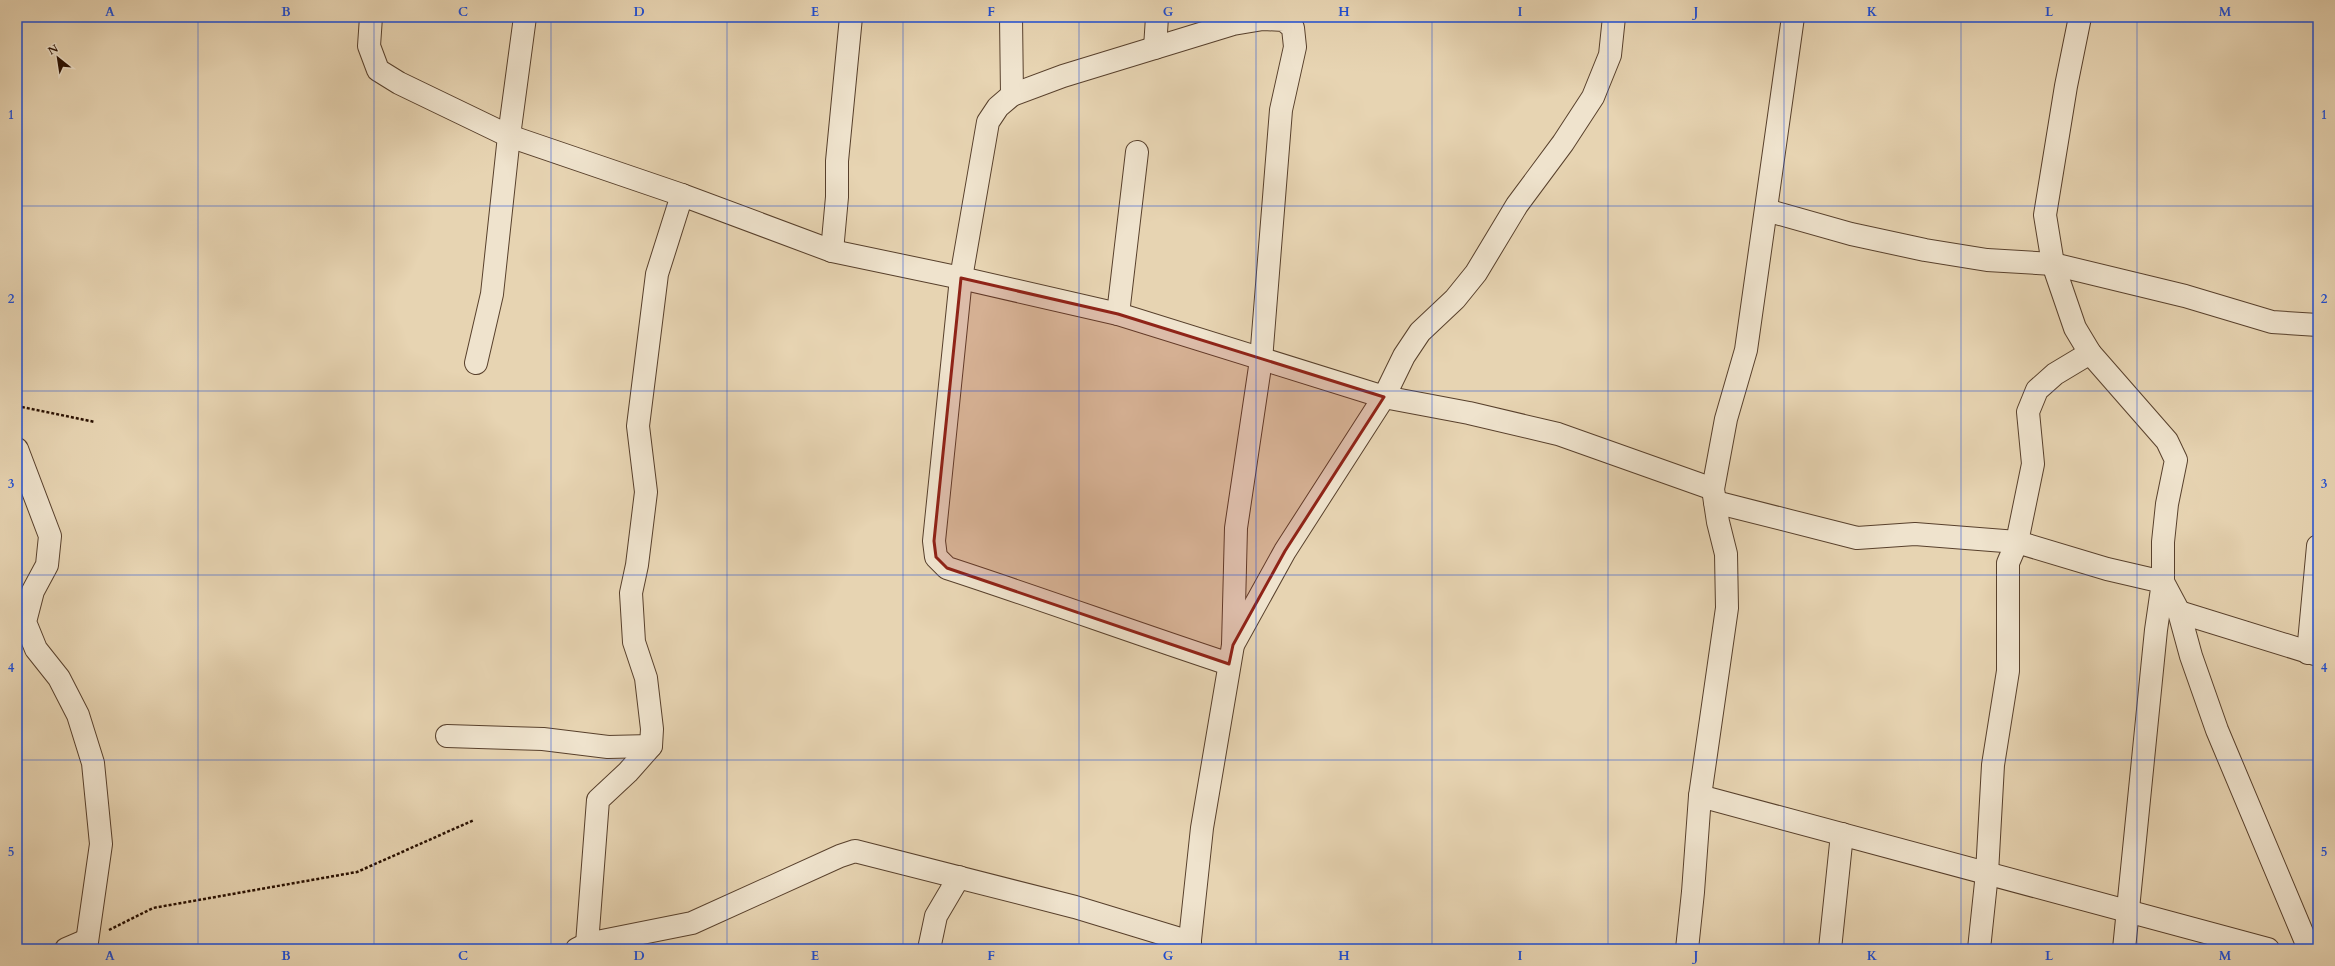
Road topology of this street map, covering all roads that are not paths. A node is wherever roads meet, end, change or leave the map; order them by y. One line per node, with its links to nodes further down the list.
1 (371, 17): 11 (street)
2 (525, 17): 11 (street)
3 (851, 17): 15 (street)
4 (1011, 17): 10 (street)
5 (1157, 17): 9 (street)
6 (1614, 17): 23 (street)
7 (1793, 17): 14 (street)
8 (2080, 17): 16 (street)
9 (1155, 48): 10 (street); 21 (street)
10 (1012, 95): 17 (street)
11 (509, 136): 13 (street); 22 (street)
12 (1137, 152): 18 (street)
13 (682, 195): 15 (street); 33 (street)
14 (1766, 210): 16 (street); 25 (street)
15 (832, 251): 17 (street)
16 (2053, 264): 19 (street); 20 (street)
17 (961, 278): 18 (street); 31 (street)
18 (1118, 314): 21 (street)
19 (2318, 325)
20 (2090, 353): 26 (street); 28 (street)
21 (1261, 360): 23 (street); 31 (street)
22 (476, 363)
23 (1384, 397): 25 (street); 31 (street)
24 (17, 449): 39 (street)
25 (1714, 495): 26 (street); 34 (street)
26 (2017, 542): 28 (street); 36 (street)
27 (2318, 546): 30 (street)
28 (2163, 582): 29 (street); 38 (street)
29 (2179, 612): 30 (street); 49 (street)
30 (2313, 654)
31 (1231, 655): 40 (street)
32 (447, 736): 33 (street)
33 (651, 746): 41 (street)
34 (1700, 796): 35 (street); 44 (street)
35 (1842, 834): 36 (street); 45 (street)
36 (1987, 873): 38 (street); 46 (street)
37 (959, 877): 40 (street); 41 (street); 43 (street)
38 (2128, 911): 47 (street); 48 (street)
39 (86, 945): 42 (street)
40 (1190, 945)
41 (582, 947)
42 (66, 949)
43 (929, 949)
44 (1686, 949)
45 (1830, 949)
46 (1979, 949)
47 (2124, 949)
48 (2268, 949)
49 (2309, 949)

